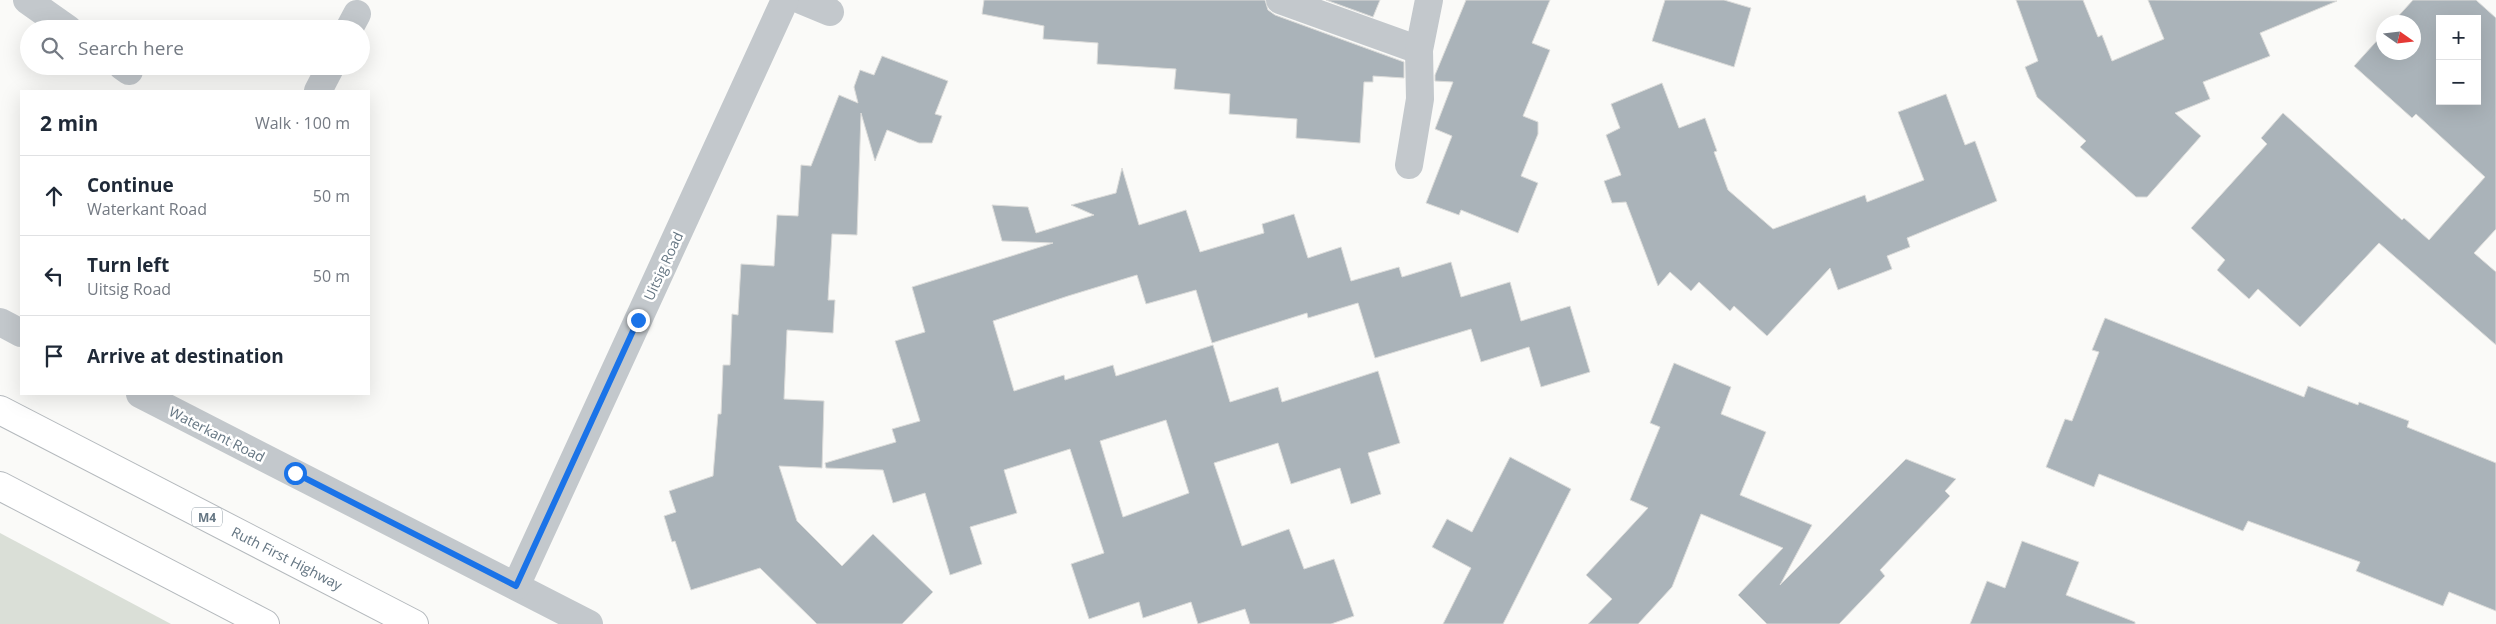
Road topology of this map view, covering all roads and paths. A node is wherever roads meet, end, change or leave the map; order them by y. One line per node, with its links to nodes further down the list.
1 (27, 0): 7 (street)
2 (785, 0): 17 (street, Uitsig Road)
3 (801, 0): 6 (street)
4 (1280, 0): 8 (street)
5 (1429, 0): 8 (street)
6 (830, 12)
7 (55, 20)
8 (1419, 50): 11 (street)
9 (326, 75): 10 (street)
10 (319, 90)
11 (1409, 165)
12 (0, 322): 13 (street)
13 (20, 332)
14 (154, 397): 17 (street, Waterkant Road)
15 (0, 410): 19 (highway, Ruth First Highway / M4)
16 (0, 486): 18 (highway)
17 (516, 586): 20 (street, Waterkant Road)
18 (265, 624)
19 (414, 624)
20 (589, 624)

